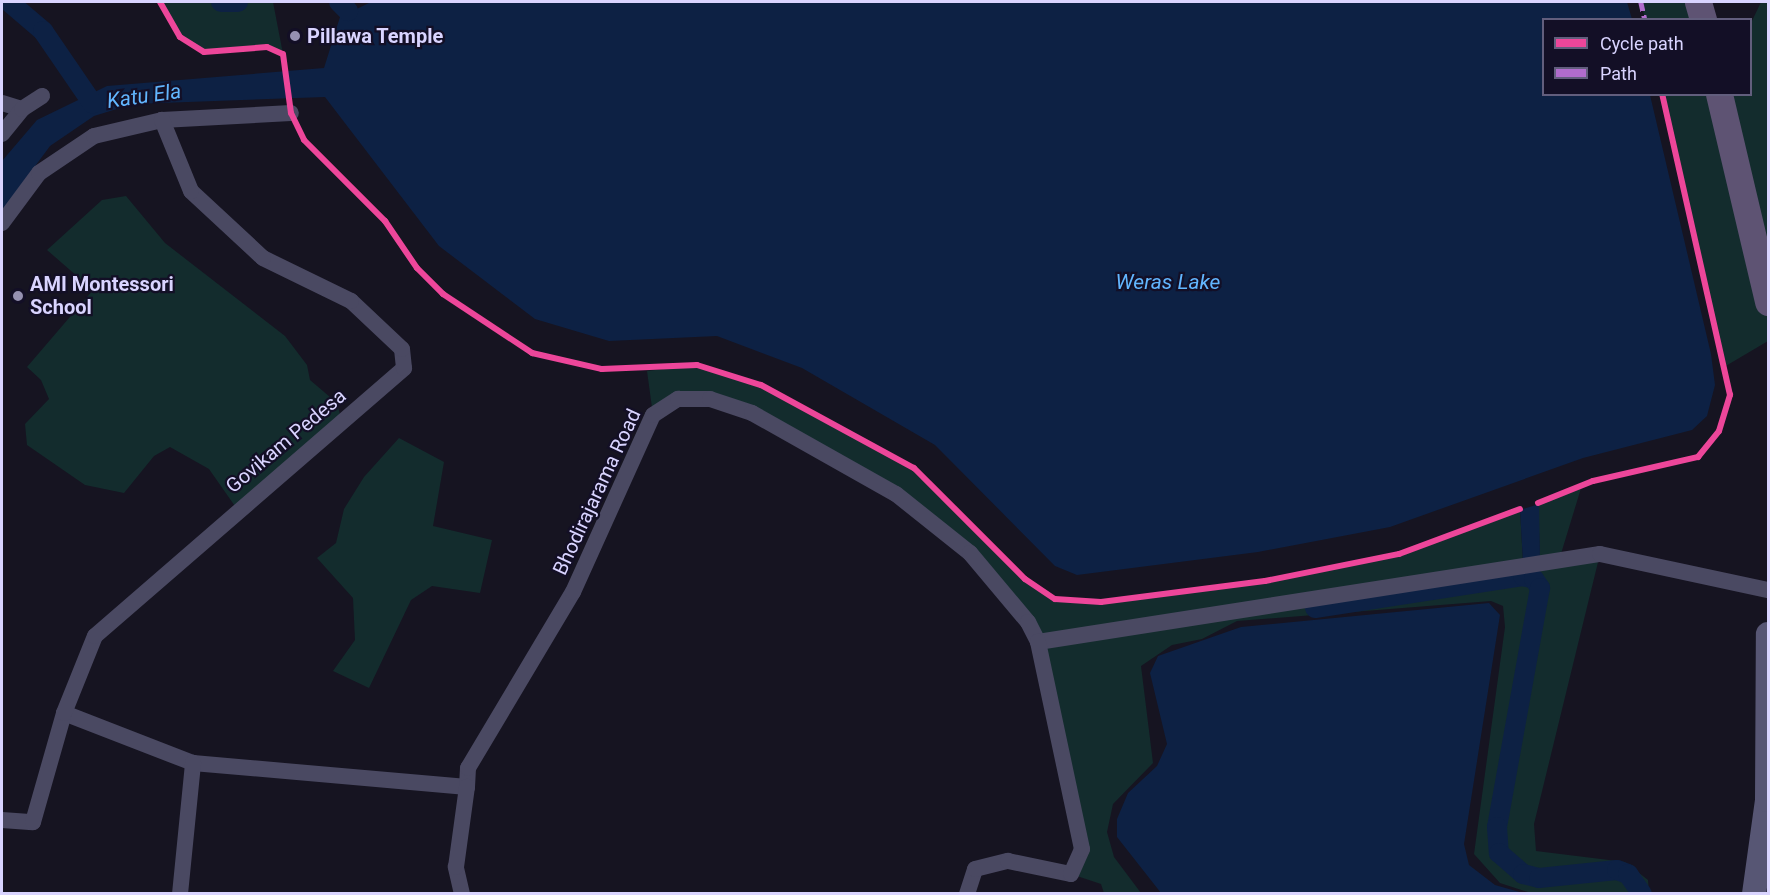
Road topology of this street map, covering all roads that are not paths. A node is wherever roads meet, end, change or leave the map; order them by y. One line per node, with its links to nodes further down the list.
1 (1698, 2): 2 (main road)
2 (1702, 18)
3 (42, 96): 6 (street)
4 (1719, 96): 11 (main road)
5 (2, 103): 6 (street)
6 (22, 108): 9 (street)
7 (291, 113): 8 (street)
8 (162, 120): 10 (street); 15 (street, Govikam Pedesa)
9 (2, 134)
10 (2, 223)
11 (1768, 302)
12 (1768, 590): 14 (street)
13 (1768, 634): 22 (street)
14 (1038, 642): 17 (street, Bhodirajarama Road); 21 (street, Bhodirajarama Road)
15 (64, 713): 16 (street); 18 (street, Govikam Pedesa)
16 (193, 763): 17 (street); 19 (street)
17 (467, 787): 20 (street, Bhodirajarama Road)
18 (2, 820)
19 (180, 894)
20 (462, 894)
21 (967, 894)
22 (1754, 894)

